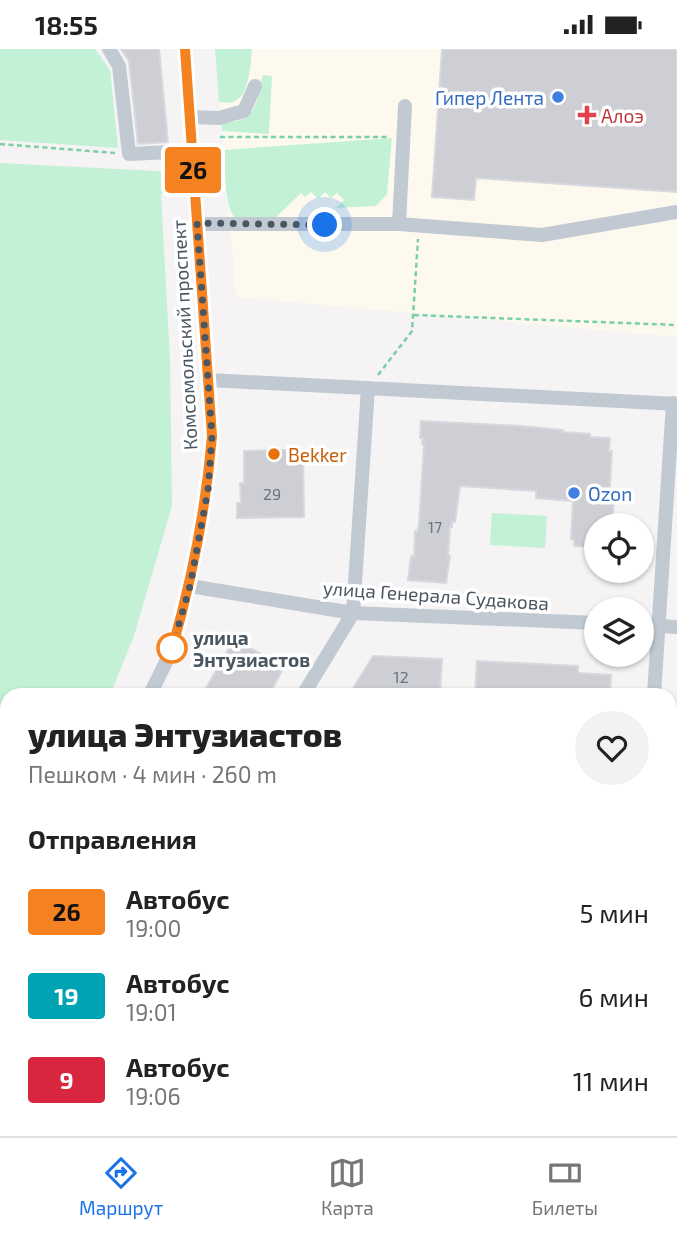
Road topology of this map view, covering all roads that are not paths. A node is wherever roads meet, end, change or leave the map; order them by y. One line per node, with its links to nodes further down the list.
1 (109, 49): 6 (street)
2 (185, 49): 5 (street, Комсомольский проспект)
3 (255, 86): 5 (street)
4 (405, 106): 9 (street)
5 (189, 117): 6 (street, Комсомольский проспект)
6 (191, 151): 8 (street, Комсомольский проспект)
7 (677, 212): 9 (street)
8 (197, 223): 9 (street); 10 (street, Комсомольский проспект)
9 (399, 224)
10 (208, 380): 11 (street); 13 (street, Комсомольский проспект)
11 (368, 388): 12 (street); 14 (street)
12 (675, 403): 17 (street)
13 (190, 586): 14 (street, улица Генерала Судакова); 19 (street, Комсомольский проспект)
14 (353, 613): 15 (street, улица Генерала Судакова); 20 (street)
15 (584, 622)
16 (654, 626): 17 (street)
17 (659, 626): 18 (street); 21 (street)
18 (677, 627)
19 (153, 688)
20 (307, 688)
21 (655, 688)

